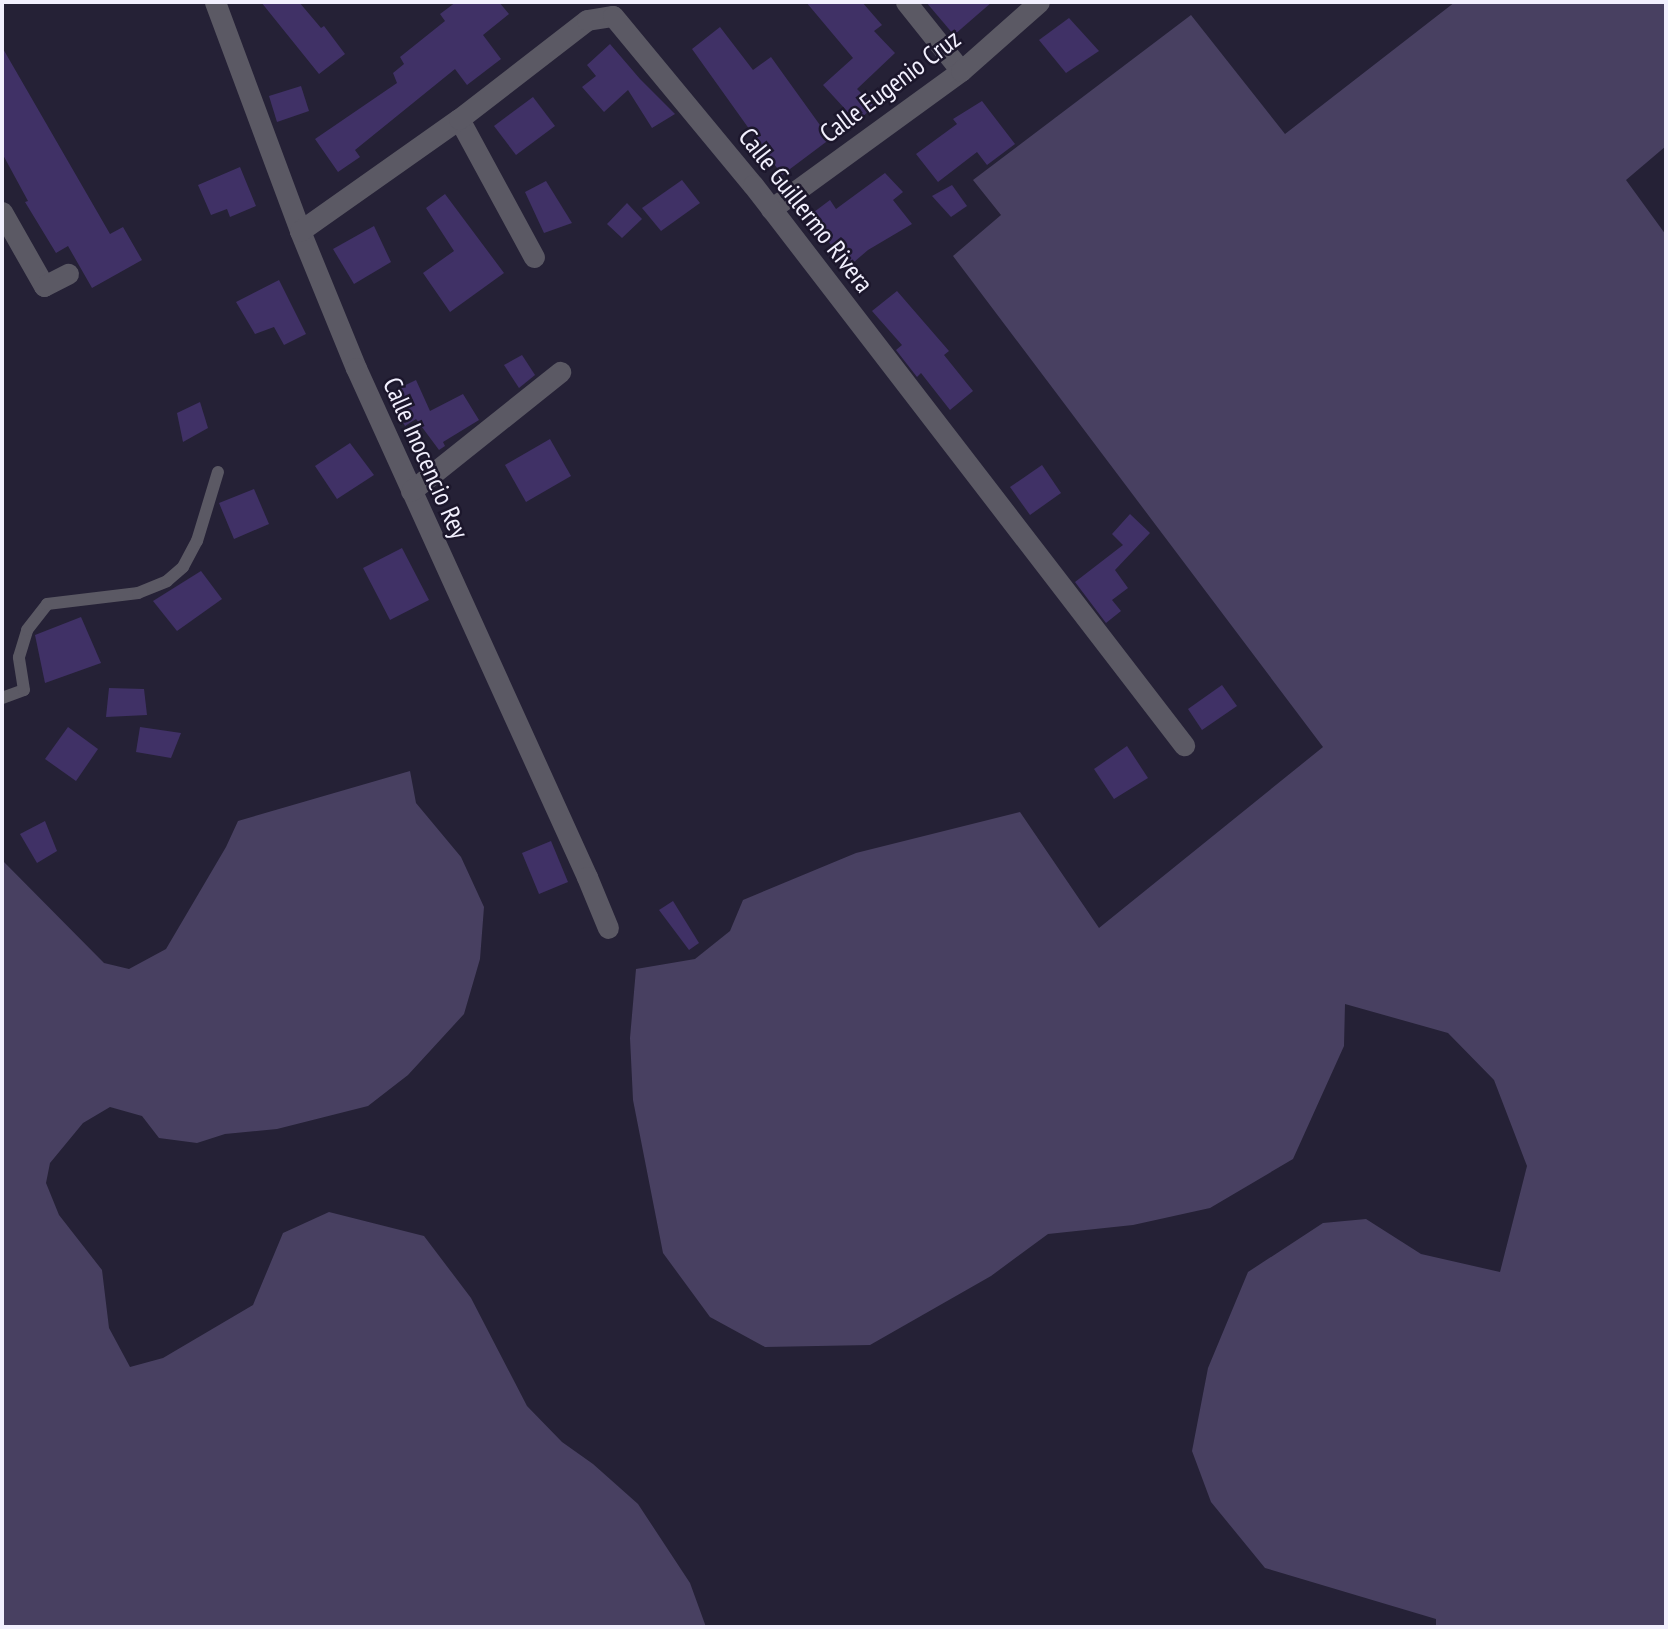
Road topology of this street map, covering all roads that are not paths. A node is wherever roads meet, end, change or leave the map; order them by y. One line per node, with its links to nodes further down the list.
1 (215, 2): 8 (street, Calle Inocencio Rey)
2 (906, 2): 4 (street)
3 (1039, 2): 4 (street, Calle Eugenio Cruz)
4 (961, 71): 6 (street, Calle Eugenio Cruz)
5 (459, 120): 6 (street, Calle Guillermo Rivera); 8 (street, Calle Guillermo Rivera); 9 (street)
6 (771, 209): 15 (street, Calle Guillermo Rivera)
7 (2, 212): 10 (street)
8 (300, 231): 13 (street, Calle Inocencio Rey)
9 (534, 257)
10 (68, 274)
11 (560, 372): 13 (street)
12 (218, 472): 14 (lane)
13 (411, 491): 16 (street, Calle Inocencio Rey)
14 (2, 698)
15 (1184, 745)
16 (608, 928)

